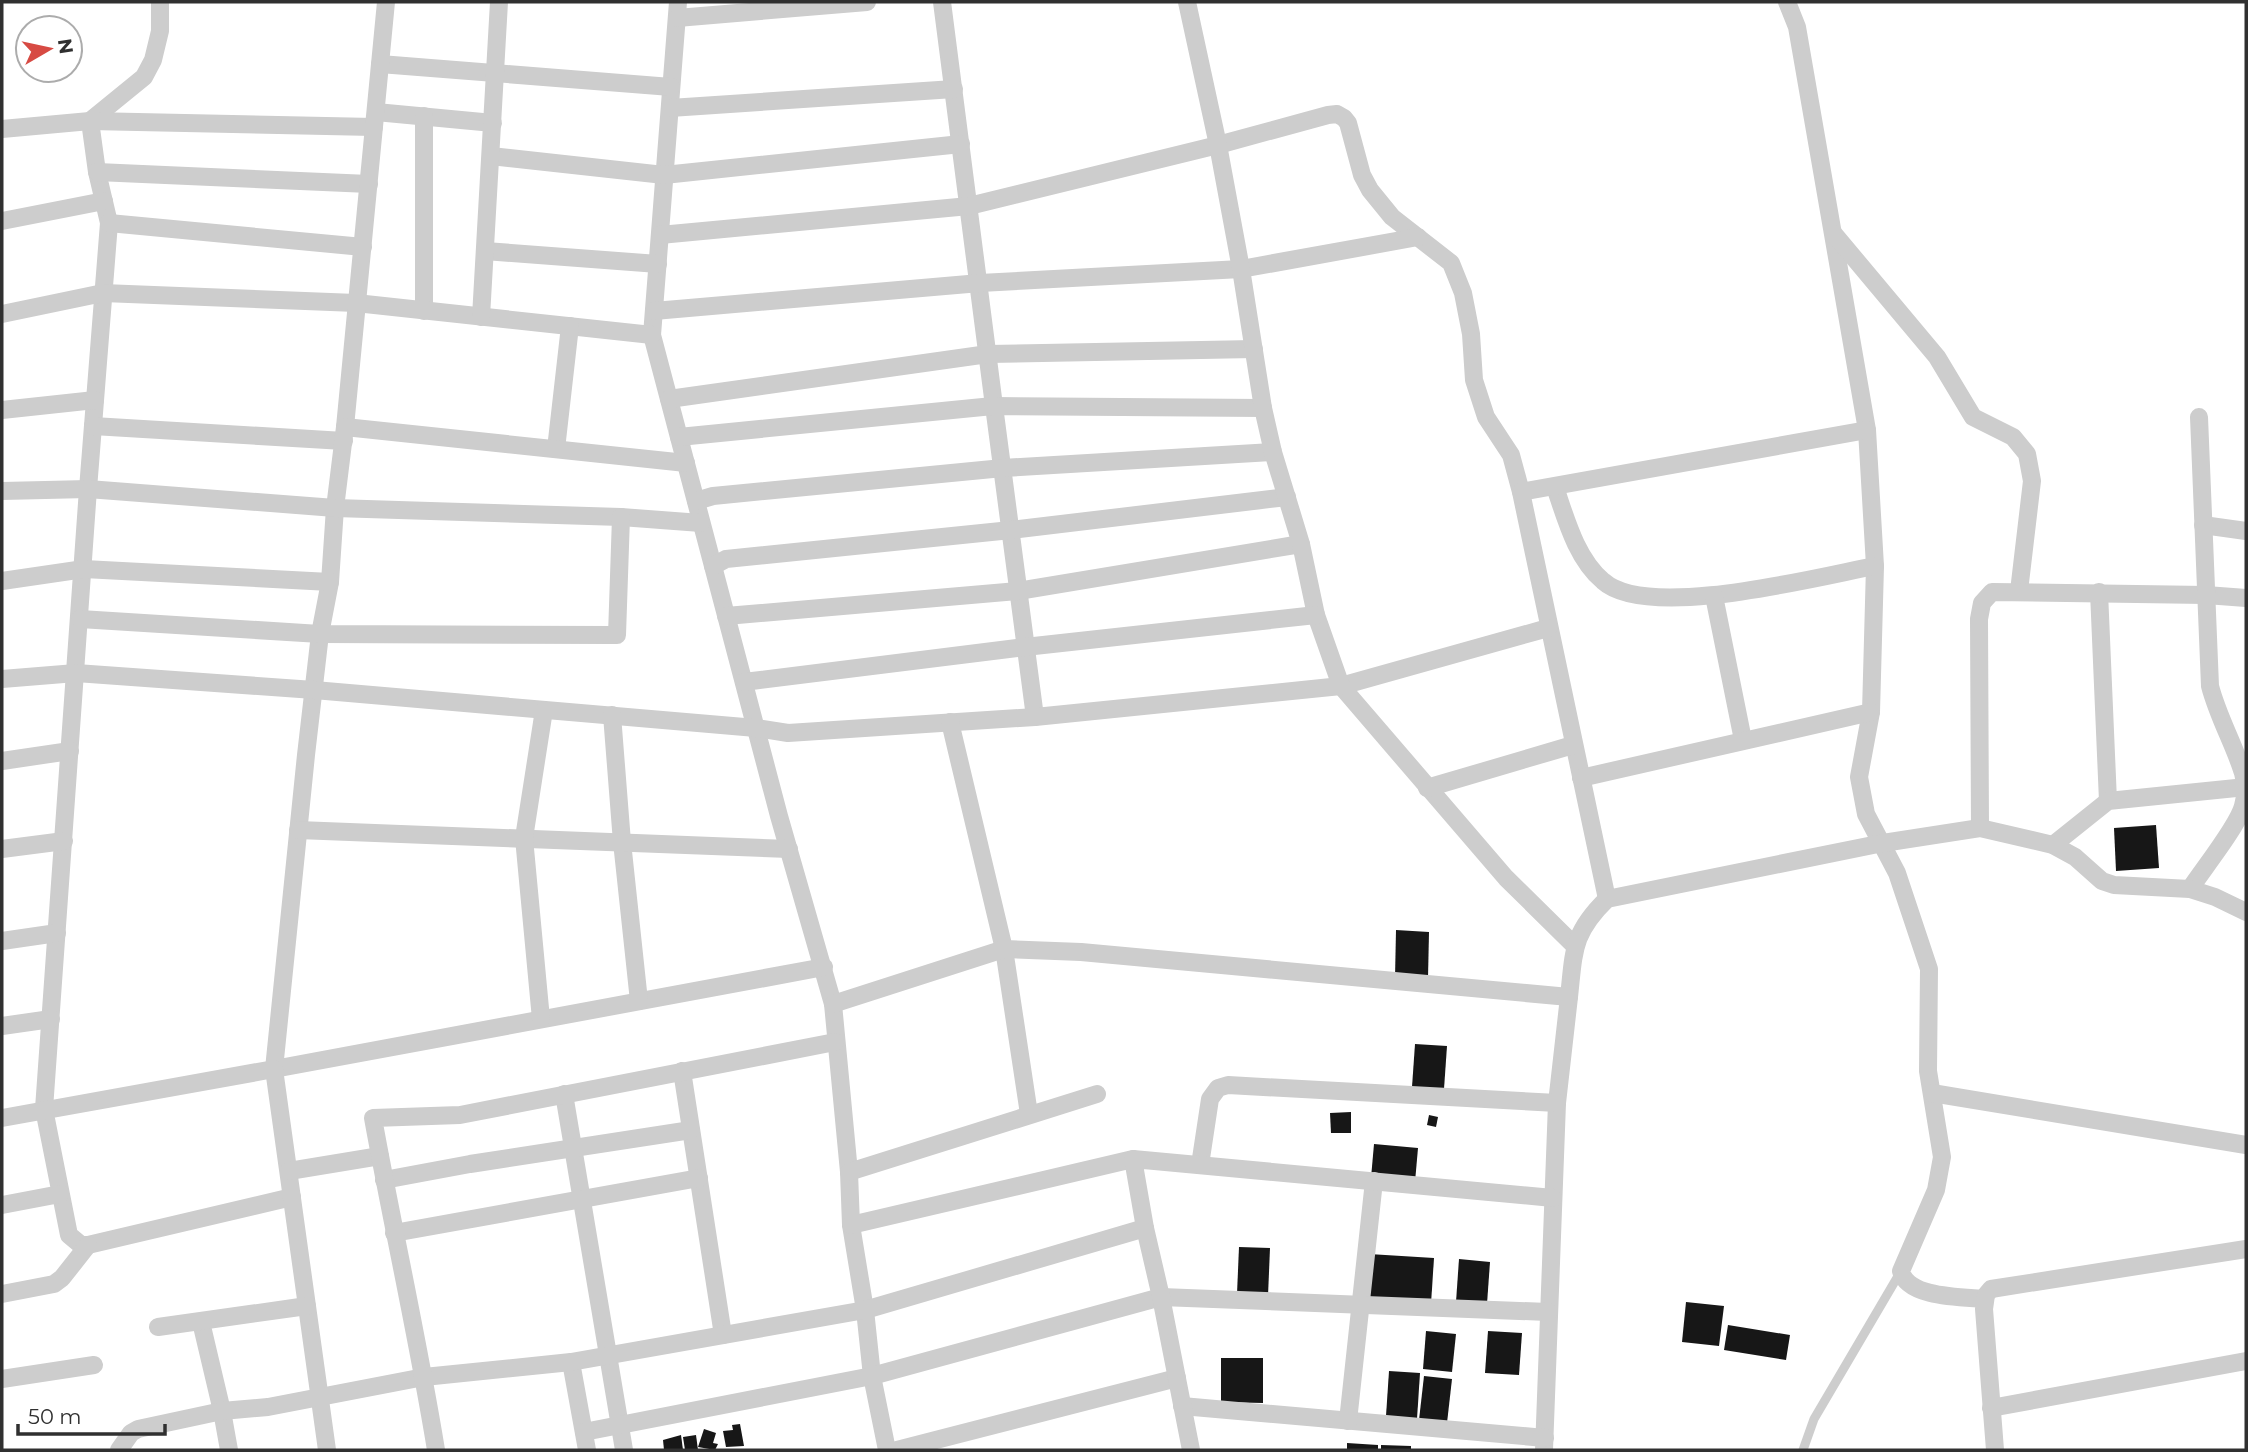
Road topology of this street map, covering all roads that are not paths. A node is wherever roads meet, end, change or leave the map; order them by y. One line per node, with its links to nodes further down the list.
1 (160, 2): 16 (street)
2 (386, 2): 9 (street)
3 (499, 2): 10 (street)
4 (867, 2): 8 (street)
5 (943, 2): 12 (street)
6 (1187, 2): 20 (street)
7 (1787, 2): 29 (street)
8 (677, 10): 11 (street)
9 (380, 64): 10 (street); 15 (street)
10 (495, 73): 11 (street); 17 (street)
11 (671, 87): 13 (street)
12 (954, 89): 13 (street); 19 (street)
13 (670, 108): 23 (street)
14 (424, 116): 15 (street); 17 (street); 39 (street)
15 (375, 119): 16 (street); 24 (street)
16 (90, 121): 18 (street); 22 (street)
17 (492, 123): 21 (street)
18 (2, 130)
19 (961, 144): 23 (street); 26 (street)
20 (1218, 145): 26 (street); 31 (street); 35 (street)
21 (491, 156): 23 (street); 33 (street)
22 (97, 172): 24 (street); 25 (street)
23 (664, 175): 30 (street)
24 (369, 184): 32 (street)
25 (104, 201): 27 (street); 28 (street)
26 (970, 206): 30 (street); 36 (street)
27 (2, 221)
28 (109, 223): 32 (street); 37 (street)
29 (1834, 234): 54 (street); 80 (street)
30 (660, 235): 34 (street)
31 (1418, 237): 35 (street); 64 (street)
32 (363, 247): 38 (street)
33 (485, 251): 34 (street); 42 (street)
34 (657, 264): 40 (street)
35 (1241, 269): 36 (street); 45 (street)
36 (980, 283): 40 (street); 46 (street)
37 (103, 293): 38 (street); 41 (street); 48 (street)
38 (356, 303): 39 (street); 55 (street)
39 (424, 311): 42 (street)
40 (654, 312): 44 (street)
41 (2, 314)
42 (481, 317): 43 (street)
43 (570, 326): 44 (street); 57 (street)
44 (652, 335): 47 (street)
45 (1254, 349): 46 (street); 50 (street)
46 (988, 354): 47 (street); 49 (street)
47 (669, 399): 56 (street)
48 (95, 400): 51 (street); 53 (street)
49 (993, 406): 50 (street); 56 (street); 60 (street)
50 (1263, 408): 58 (street)
51 (2, 410)
52 (2199, 417): 70 (street)
53 (93, 426): 55 (street); 62 (street)
54 (1867, 430): 61 (street); 75 (street)
55 (345, 434): 57 (street); 67 (street)
56 (679, 438): 59 (street)
57 (556, 449): 59 (street)
58 (1273, 452): 60 (street); 65 (street)
59 (686, 463): 66 (street)
60 (1003, 468): 66 (street); 71 (street)
61 (1555, 487): 64 (street); 83 (street)
62 (88, 489): 63 (street); 67 (street); 76 (street)
63 (2, 491)
64 (1521, 492): 88 (street)
65 (1287, 496): 71 (street); 73 (street)
66 (696, 501): 69 (street)
67 (335, 508): 68 (street); 78 (street)
68 (621, 517): 69 (street); 89 (street)
69 (701, 523): 74 (street)
70 (2203, 525): 72 (street); 82 (street)
71 (1010, 530): 74 (street); 79 (street)
72 (2246, 531)
73 (1301, 544): 79 (street); 85 (street)
74 (713, 566): 86 (street)
75 (1875, 566): 83 (street); 97 (street)
76 (84, 569): 77 (street); 78 (street); 87 (street)
77 (2, 581)
78 (330, 582): 89 (street)
79 (1018, 591): 86 (street); 90 (street)
80 (2019, 591): 81 (street); 110 (street)
81 (2099, 593): 82 (street); 109 (street)
82 (2206, 595): 84 (street); 107 (street)
83 (1714, 596): 102 (street)
84 (2246, 598)
85 (1316, 615): 90 (street); 94 (street)
86 (726, 616): 93 (street)
87 (80, 619): 89 (street); 91 (street)
88 (1548, 628): 94 (street); 103 (street)
89 (320, 634): 95 (street)
90 (1025, 647): 93 (street); 99 (street)
91 (76, 673): 92 (street); 95 (street); 104 (street)
92 (2, 679)
93 (744, 682): 101 (street)
94 (1341, 686): 99 (street); 108 (street)
95 (314, 690): 96 (street); 111 (street)
96 (544, 710): 98 (street); 112 (street)
97 (1871, 712): 102 (street); 115 (street)
98 (612, 715): 101 (street); 114 (street)
99 (1034, 717): 100 (street)
100 (950, 722): 101 (street); 125 (street)
101 (756, 728): 118 (street)
102 (1743, 740): 106 (street)
103 (1573, 745): 106 (street); 108 (street)
104 (70, 751): 105 (street); 113 (street)
105 (2, 761)
106 (1581, 778): 120 (street)
107 (2246, 787): 109 (street); 119 (street)
108 (1427, 788): 124 (street)
109 (2108, 801): 116 (street)
110 (1980, 828): 115 (street); 116 (street)
111 (298, 830): 112 (street); 134 (street)
112 (524, 838): 114 (street); 131 (street)
113 (64, 841): 117 (street); 122 (street)
114 (622, 842): 118 (street); 128 (street)
115 (1883, 843): 120 (street); 136 (street)
116 (2053, 845): 119 (street)
117 (2, 849)
118 (789, 849): 126 (street)
119 (2190, 889): 121 (street)
120 (1607, 899): 124 (street)
121 (2246, 912)
122 (57, 933): 123 (street); 130 (street)
123 (2, 941)
124 (1575, 946): 127 (street)
125 (1004, 949): 127 (street); 129 (street); 141 (street)
126 (824, 967): 128 (street); 129 (street)
127 (1569, 997): 139 (street)
128 (639, 1001): 131 (street)
129 (833, 1004): 133 (street)
130 (51, 1019): 132 (street); 140 (street)
131 (541, 1019): 134 (street)
132 (2, 1026)
133 (835, 1042): 135 (street); 150 (street)
134 (274, 1069): 140 (street); 149 (street)
135 (682, 1072): 137 (street); 143 (street)
136 (1932, 1093): 144 (street); 164 (street)
137 (564, 1094): 145 (street); 146 (street)
138 (1097, 1094): 141 (street)
139 (1558, 1104): 148 (street); 156 (street)
140 (44, 1109): 142 (street); 154 (street)
141 (1029, 1114): 150 (street)
142 (2, 1118)
143 (691, 1130): 145 (street); 151 (street)
144 (2246, 1145)
145 (573, 1148): 152 (street); 157 (street)
146 (380, 1156): 149 (street); 152 (street)
147 (1133, 1159): 148 (street); 159 (street); 160 (street)
148 (1200, 1165): 153 (street)
149 (289, 1171): 155 (street)
150 (849, 1172): 159 (street)
151 (699, 1178): 157 (street); 174 (street)
152 (384, 1180): 161 (street)
153 (1374, 1181): 156 (street); 168 (street)
154 (61, 1194): 158 (street); 162 (street)
155 (292, 1197): 162 (street); 169 (street)
156 (1553, 1198): 171 (street)
157 (582, 1199): 161 (street); 175 (street)
158 (2, 1205)
159 (851, 1225): 170 (street)
160 (1145, 1228): 166 (street); 170 (street)
161 (394, 1233): 179 (street)
162 (88, 1245): 165 (street)
163 (2246, 1250): 167 (street)
164 (1900, 1271): 167 (street); 200 (lane)
165 (2, 1294)
166 (1161, 1297): 168 (street); 180 (street); 181 (street)
167 (1984, 1299): 185 (street)
168 (1360, 1304): 171 (street); 187 (street)
169 (307, 1306): 172 (street); 183 (street)
170 (865, 1310): 174 (street); 180 (street)
171 (1548, 1312): 190 (street)
172 (201, 1322): 173 (street); 186 (street)
173 (158, 1327)
174 (723, 1335): 175 (street)
175 (607, 1355): 177 (street); 188 (street)
176 (2246, 1361): 185 (street)
177 (571, 1362): 179 (street); 189 (street)
178 (94, 1365): 182 (street)
179 (424, 1377): 183 (street); 194 (street)
180 (872, 1377): 188 (street); 197 (street)
181 (1177, 1378): 184 (street); 198 (street)
182 (2, 1379)
183 (320, 1397): 186 (street); 193 (street)
184 (1182, 1406): 187 (street); 199 (street)
185 (1992, 1408): 201 (street)
186 (222, 1411): 191 (street); 192 (street)
187 (1348, 1421): 190 (street)
188 (619, 1425): 189 (street); 196 (street)
189 (584, 1432): 195 (street)
190 (1544, 1444)
191 (119, 1450)
192 (229, 1450)
193 (327, 1450)
194 (436, 1450)
195 (587, 1450)
196 (624, 1450)
197 (887, 1450)
198 (897, 1450)
199 (1191, 1450)
200 (1803, 1450)
201 (1995, 1450)

